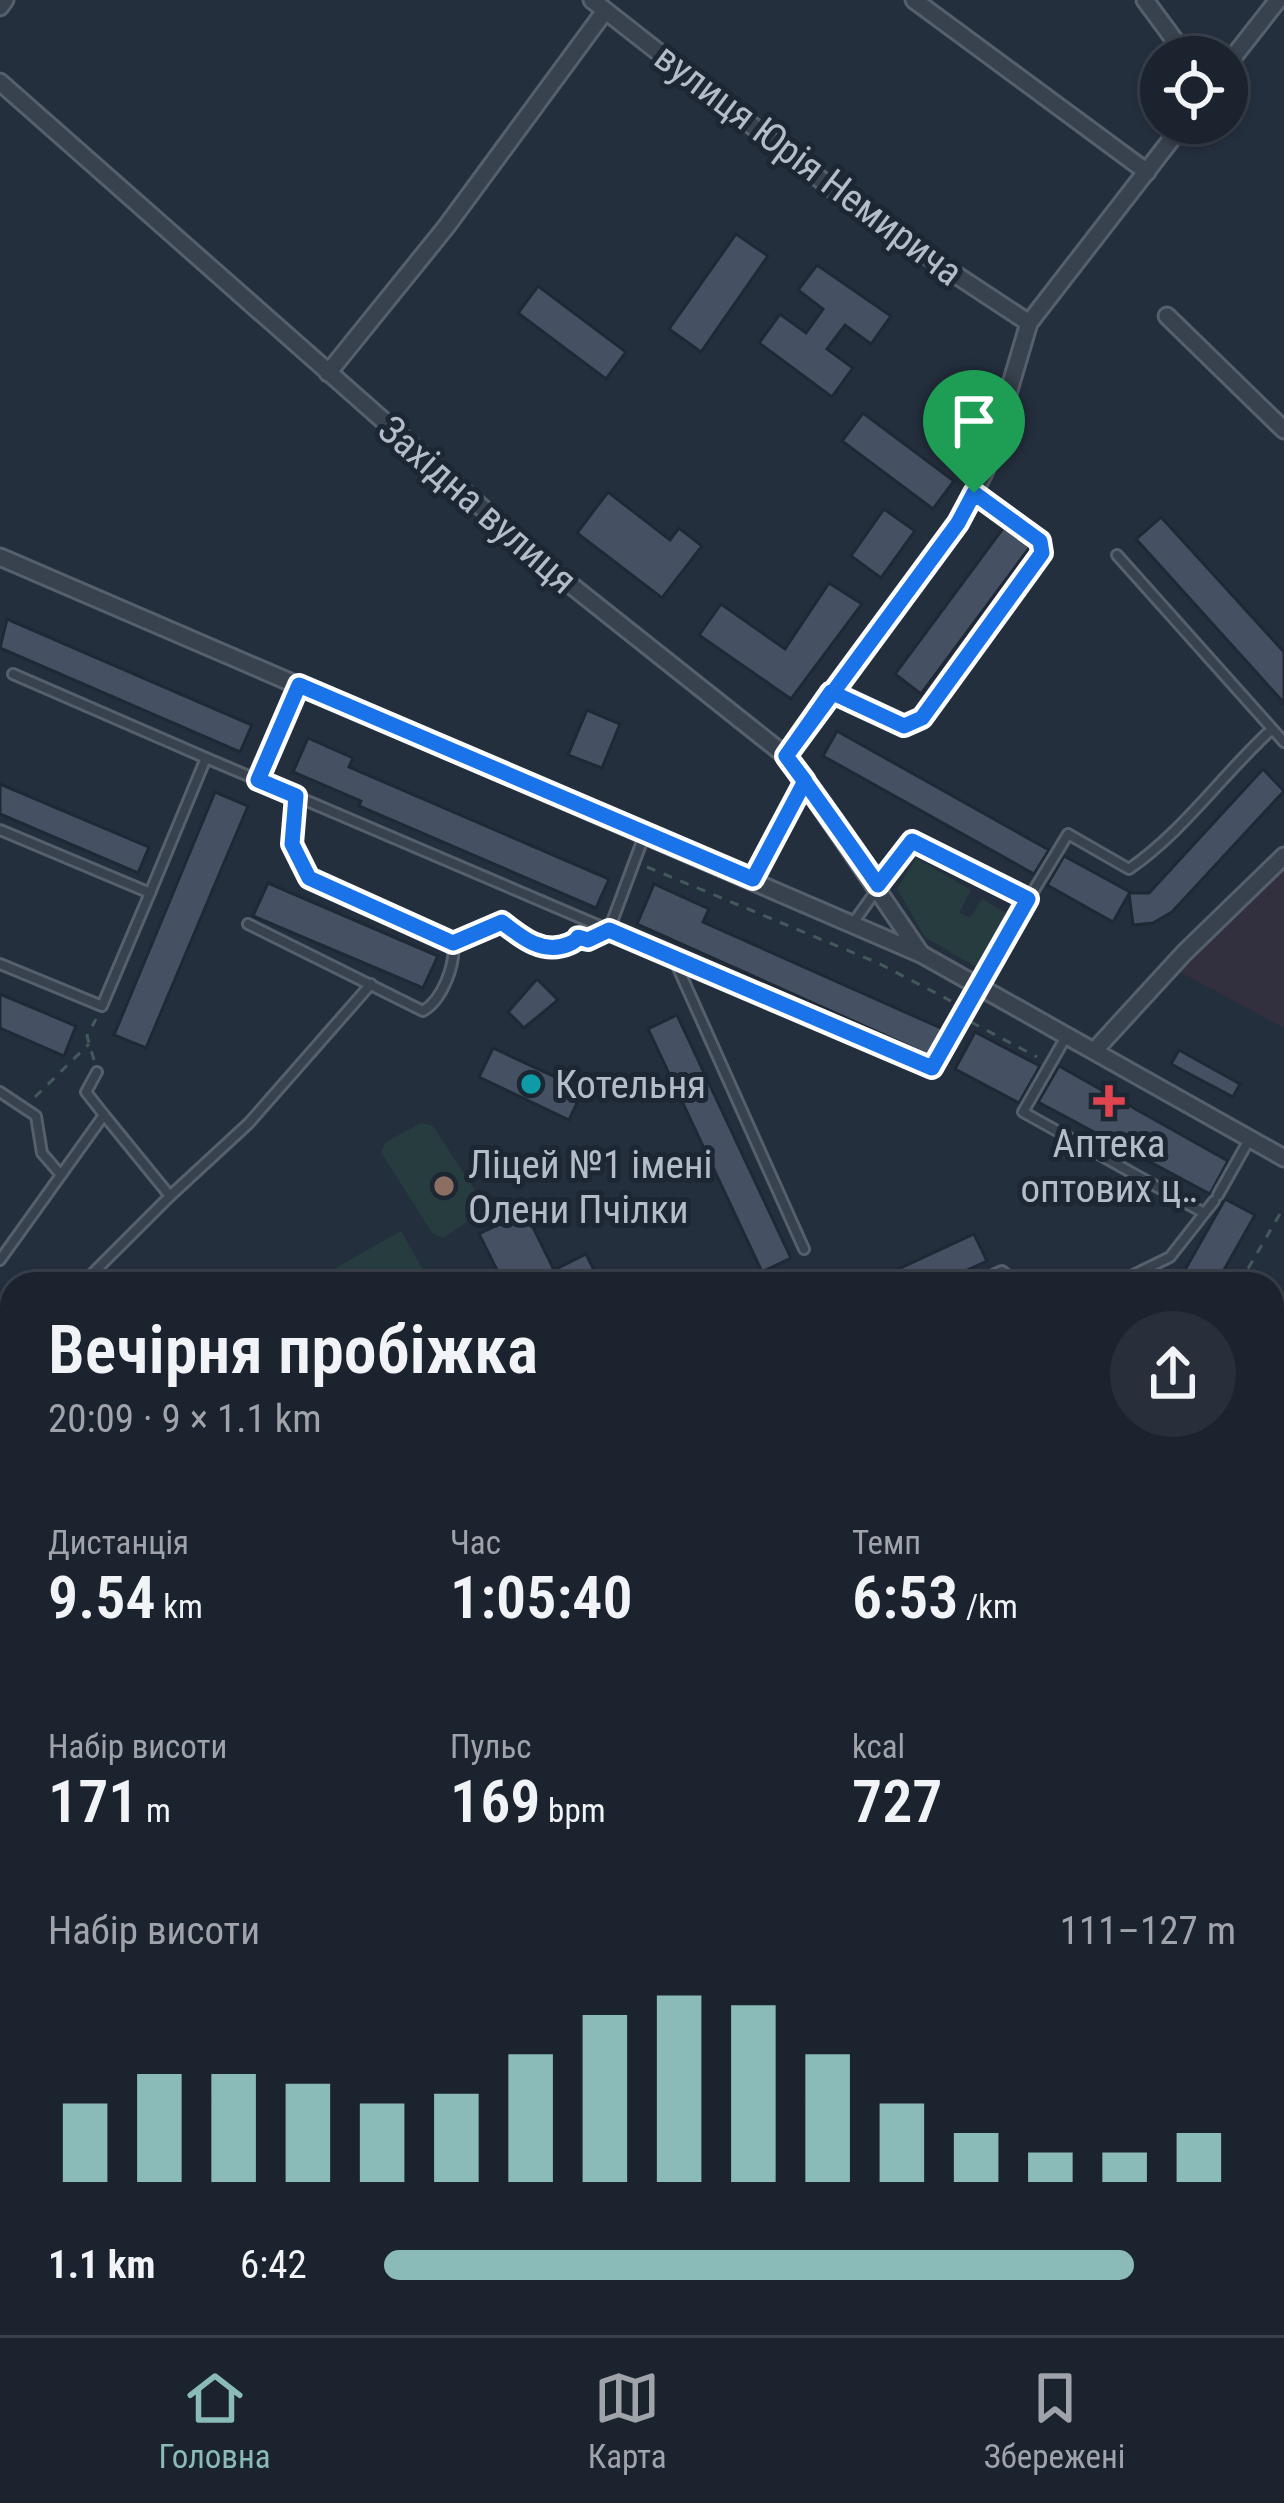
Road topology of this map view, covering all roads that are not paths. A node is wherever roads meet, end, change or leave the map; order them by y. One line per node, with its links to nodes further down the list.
1 (914, 0): 9 (street)
2 (1145, 0): 5 (street)
3 (1278, 0): 6 (street)
4 (598, 5): 11 (street, вулиця Юрія Немирича); 12 (street)
5 (1171, 36)
6 (1248, 38)
7 (0, 82): 12 (street, Західна вулиця)
8 (1169, 144): 9 (street)
9 (1148, 172): 11 (street)
10 (1167, 316): 13 (street)
11 (1029, 323): 14 (street)
12 (328, 373): 22 (street, Західна вулиця)
13 (1284, 430)
14 (974, 493): 19 (street); 19 (lane)
15 (1117, 555): 20 (lane)
16 (0, 557): 18 (street)
17 (13, 674): 23 (lane)
18 (299, 685): 24 (lane); 27 (street)
19 (831, 692): 22 (street)
20 (1271, 730): 21 (lane); 29 (lane)
21 (1284, 742)
22 (786, 756): 29 (street, Західна вулиця)
23 (206, 758): 24 (lane); 30 (lane)
24 (258, 780): 25 (lane)
25 (296, 796): 33 (lane); 38 (lane)
26 (0, 830): 30 (lane)
27 (645, 833): 31 (street); 33 (lane)
28 (1284, 856): 40 (street)
29 (878, 885): 31 (lane); 34 (street, Західна вулиця)
30 (150, 892): 36 (lane)
31 (854, 923): 34 (street)
32 (248, 924): 38 (lane)
33 (609, 930): 35 (lane)
34 (921, 954): 37 (street)
35 (674, 958): 37 (lane); 49 (lane)
36 (0, 964)
37 (976, 982): 39 (street)
38 (371, 984): 47 (lane)
39 (1068, 1034): 40 (street); 48 (lane)
40 (1096, 1049): 44 (street)
41 (97, 1072): 43 (lane)
42 (0, 1092): 46 (lane)
43 (104, 1114): 46 (lane); 47 (lane)
44 (1250, 1139): 45 (street); 48 (lane)
45 (1284, 1158)
46 (61, 1175): 50 (lane)
47 (170, 1196): 51 (lane)
48 (1204, 1213): 52 (lane)
49 (804, 1249)
50 (0, 1260)
51 (94, 1272)
52 (1139, 1272)

